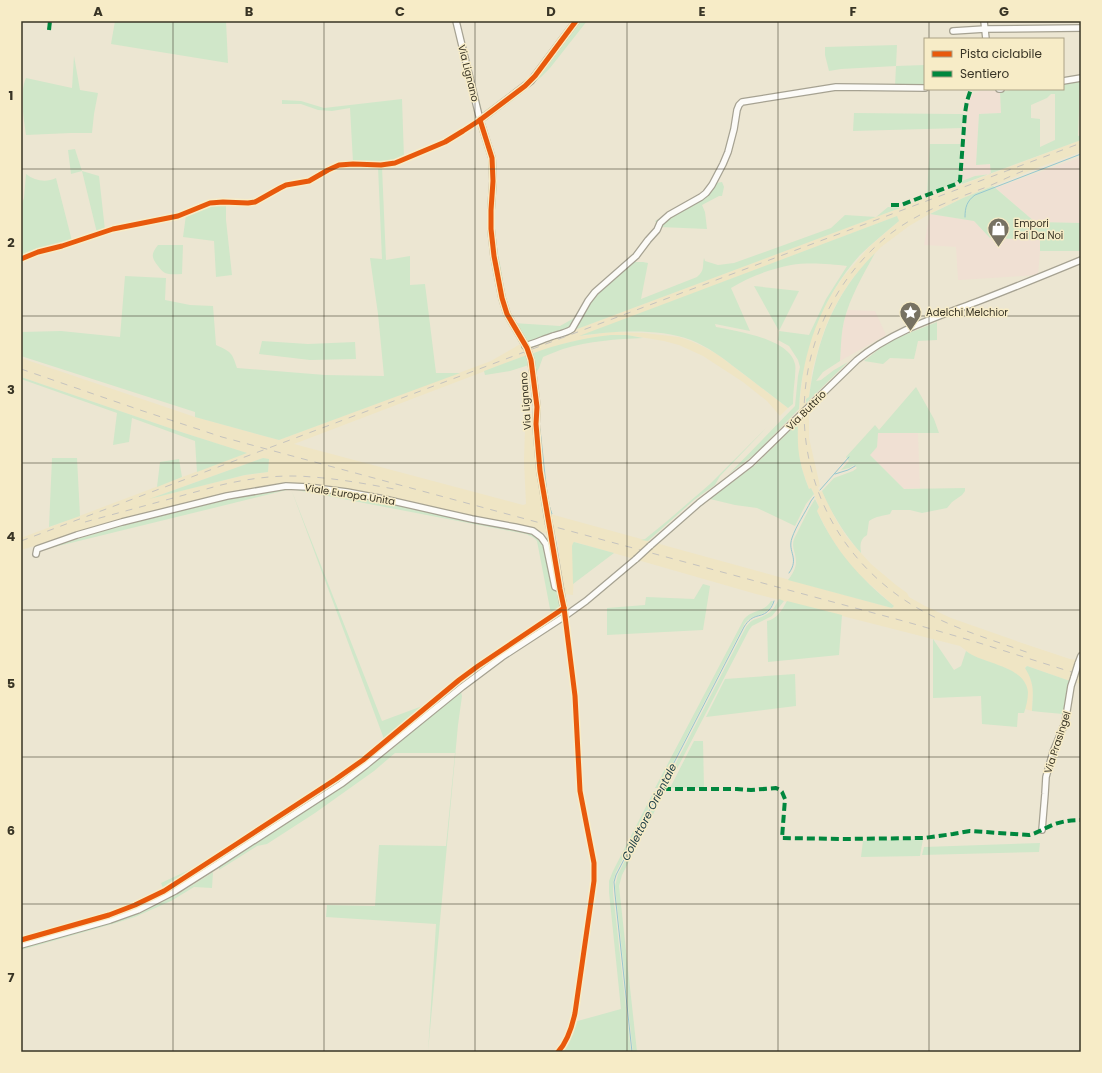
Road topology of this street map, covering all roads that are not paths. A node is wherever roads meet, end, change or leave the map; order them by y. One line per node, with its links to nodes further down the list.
1 (456, 21): 11 (street, Via Lignano)
2 (576, 21): 11 (street)
3 (984, 21): 5 (street)
4 (1081, 28): 5 (street)
5 (985, 29): 6 (street); 7 (street)
6 (953, 31)
7 (986, 38)
8 (1081, 78): 9 (street)
9 (1064, 81)
10 (924, 88): 13 (street)
11 (480, 120): 13 (street, Via Lignano)
12 (1081, 260): 16 (street, Via Buttrio, bridge)
13 (525, 346): 15 (street, Via Lignano, bridge)
14 (36, 554): 15 (street, Viale Europa Unita)
15 (560, 589): 16 (street, Via Lignano)
16 (565, 616): 19 (street, Via Buttrio)
17 (1081, 656): 18 (street, Via Prasingel, bridge)
18 (1042, 830)
19 (21, 945)

